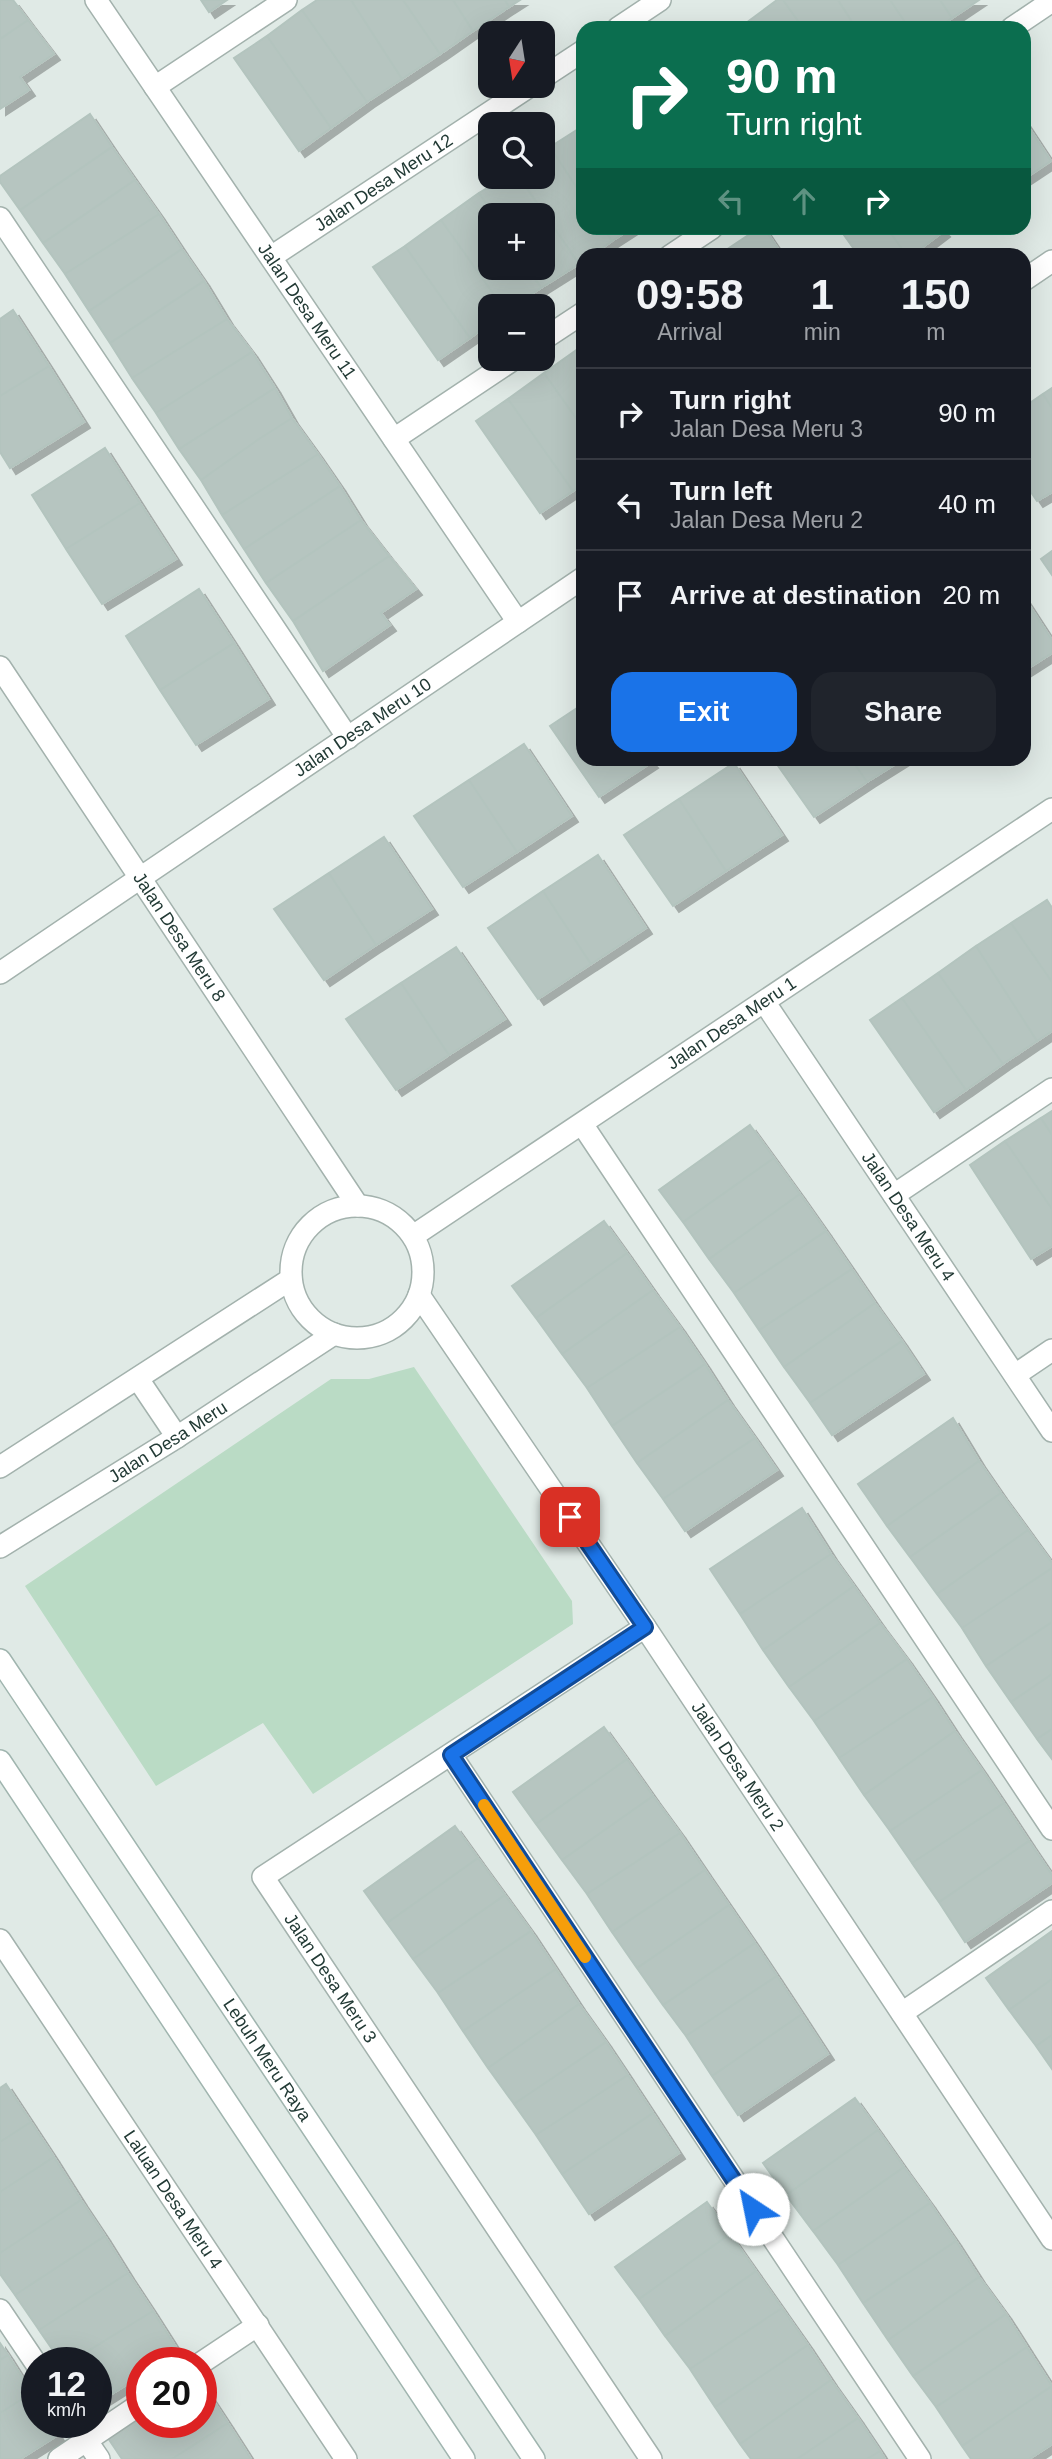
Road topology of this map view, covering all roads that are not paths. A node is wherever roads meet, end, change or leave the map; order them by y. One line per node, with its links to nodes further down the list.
1 (96, 0): 9 (street, Jalan Desa Meru 11)
2 (286, 0): 9 (street)
3 (660, 0): 5 (street)
4 (1052, 1): 6 (street)
5 (628, 21)
6 (1022, 21)
7 (576, 56): 8 (street)
8 (555, 69)
9 (155, 87): 14 (street, Jalan Desa Meru 11)
10 (512, 98): 14 (street, Jalan Desa Meru 12)
11 (0, 218): 24 (street)
12 (702, 235): 13 (street)
13 (682, 248)
14 (271, 257): 20 (street, Jalan Desa Meru 11)
15 (1052, 261): 16 (street)
16 (1031, 275)
17 (576, 318): 18 (street)
18 (555, 331)
19 (496, 371): 20 (street)
20 (394, 439): 22 (street, Jalan Desa Meru 11)
21 (576, 583): 22 (street, Jalan Desa Meru 10)
22 (518, 622): 24 (street, Jalan Desa Meru 10)
23 (0, 667): 26 (street, Jalan Desa Meru 8)
24 (348, 738): 26 (street, Jalan Desa Meru 10)
25 (1052, 809): 28 (street, Jalan Desa Meru 1)
26 (142, 878): 27 (street, Jalan Desa Meru 10); 32 (street, Jalan Desa Meru 8)
27 (0, 973)
28 (765, 1003): 30 (street, Jalan Desa Meru 1); 31 (street, Jalan Desa Meru 4)
29 (1052, 1088): 31 (street)
30 (582, 1124): 33 (street, Jalan Desa Meru 1); 48 (street)
31 (894, 1195): 38 (street, Jalan Desa Meru 4)
32 (358, 1206): 33 (street); 34 (street)
33 (413, 1236): 35 (street)
34 (291, 1279): 36 (street); 39 (street)
35 (419, 1295): 36 (street); 44 (street, Jalan Desa Meru 2)
36 (334, 1334): 41 (street, Jalan Desa Meru)
37 (1052, 1350): 38 (street)
38 (1014, 1375): 40 (street, Jalan Desa Meru 4)
39 (138, 1379): 41 (street); 42 (street)
40 (1052, 1431)
41 (177, 1437): 43 (street, Jalan Desa Meru)
42 (0, 1468)
43 (0, 1547)
44 (645, 1627): 46 (street, Jalan Desa Meru 3); 51 (street, Jalan Desa Meru 2)
45 (0, 1660): 64 (street, Lebuh Meru Raya)
46 (451, 1755): 65 (street, Jalan Desa Meru 3); 66 (street)
47 (0, 1760): 63 (street)
48 (1052, 1829)
49 (1052, 1911): 51 (street)
50 (0, 1940): 54 (street, Laluan Desa Meru 4)
51 (902, 2013): 52 (street, Jalan Desa Meru 2)
52 (1052, 2239)
53 (0, 2310): 55 (street)
54 (258, 2325): 56 (street); 62 (street, Laluan Desa Meru 4)
55 (25, 2347)
56 (217, 2352)
57 (126, 2414): 59 (street)
58 (85, 2438): 59 (street)
59 (87, 2441): 60 (street); 61 (street)
60 (59, 2459)
61 (99, 2459)
62 (346, 2459)
63 (464, 2459)
64 (534, 2459)
65 (650, 2459)
66 (920, 2459)

